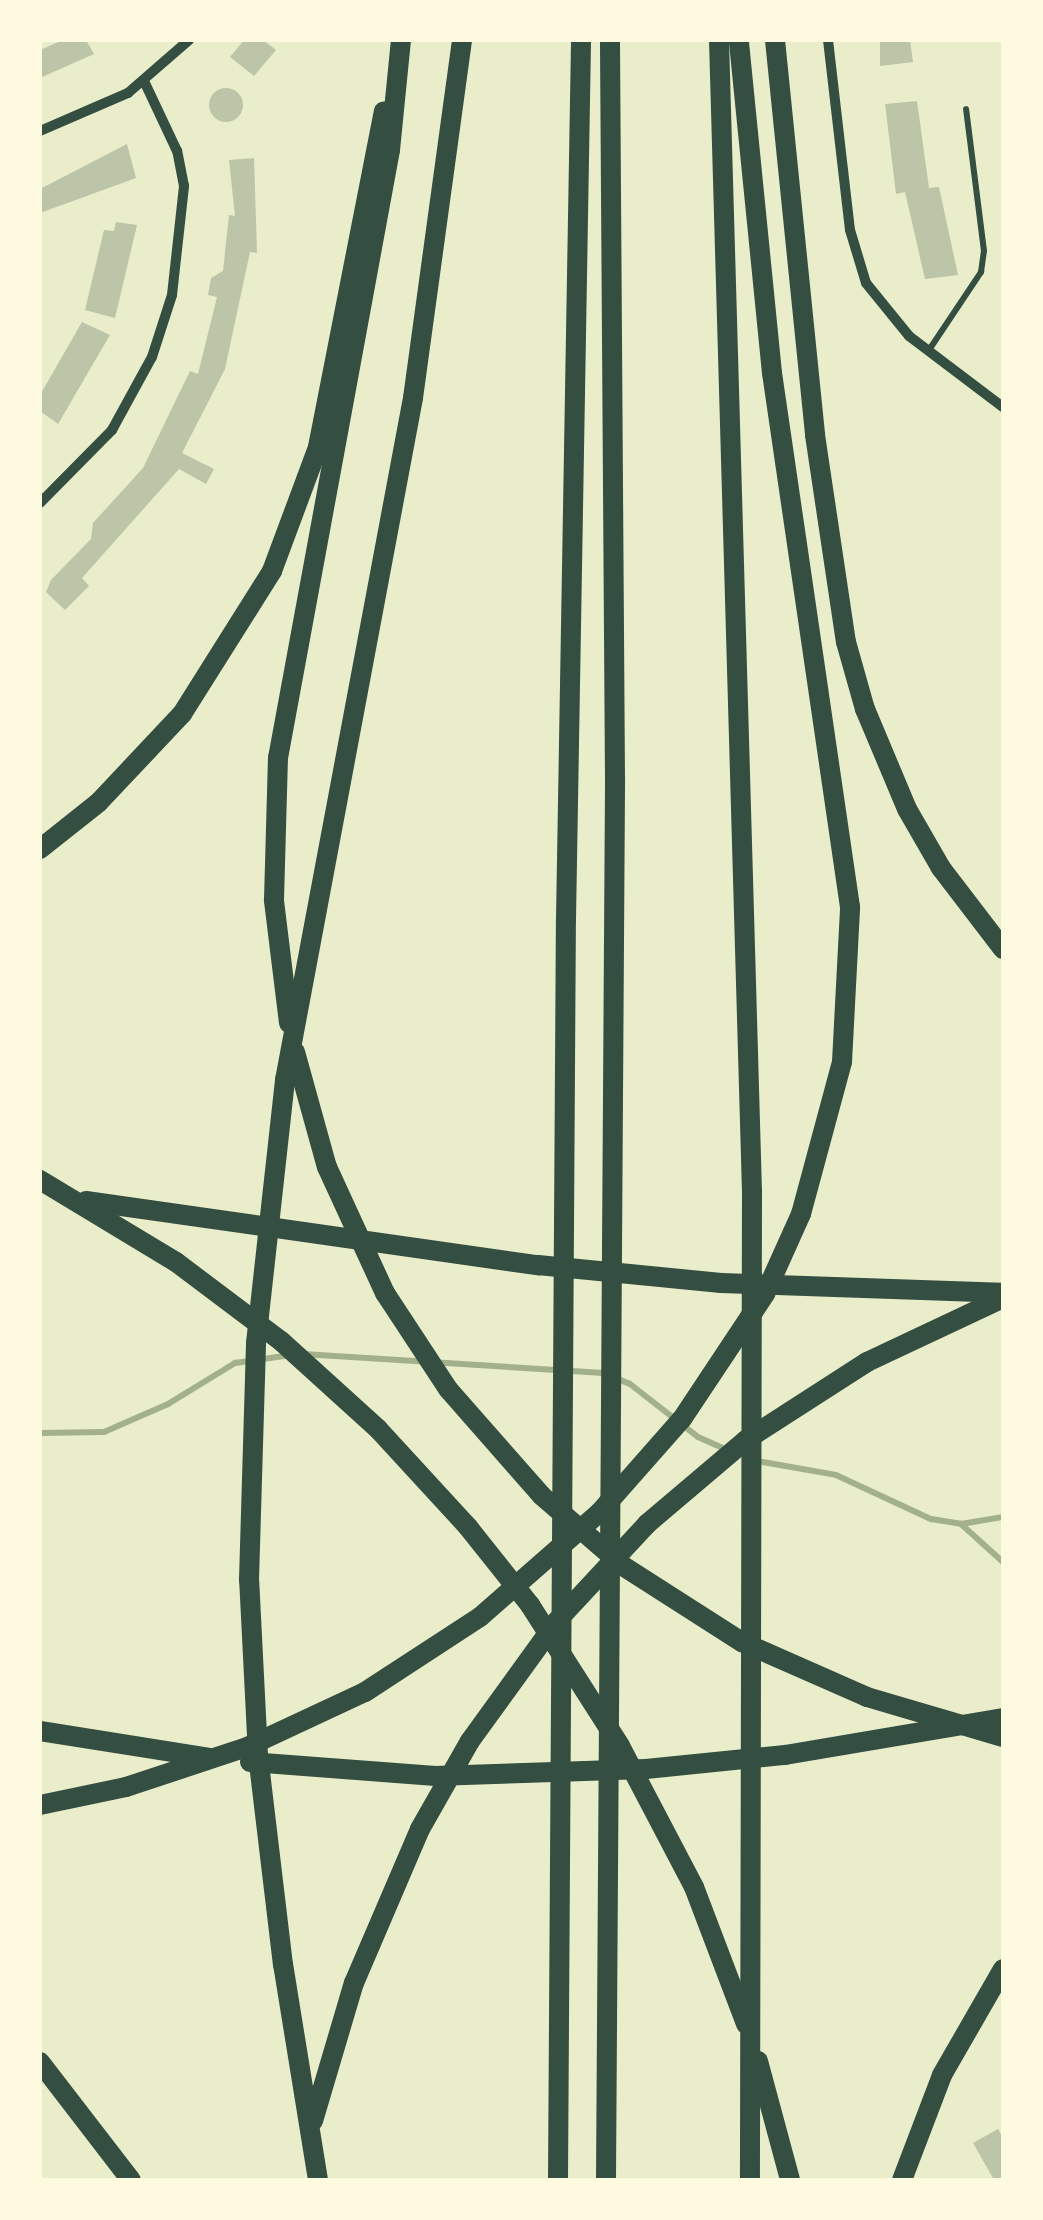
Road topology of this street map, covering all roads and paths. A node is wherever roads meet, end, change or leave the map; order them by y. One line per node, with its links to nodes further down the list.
1 (190, 40): 10 (street)
2 (401, 40): 11 (highway)
3 (462, 40): 28 (highway)
4 (580, 40): 30 (highway)
5 (610, 40): 31 (highway)
6 (719, 40): 32 (highway)
7 (739, 40): 25 (highway)
8 (774, 40): 18 (highway)
9 (828, 40): 14 (street)
10 (144, 81): 13 (street); 16 (street)
11 (395, 81): 17 (highway); 24 (highway)
12 (966, 109): 14 (lane)
13 (40, 131)
14 (928, 351): 15 (street)
15 (1003, 408)
16 (40, 503)
17 (40, 849)
18 (1003, 949)
19 (40, 1180): 33 (highway)
20 (40, 1192): 21 (highway)
21 (1003, 1296): 28 (highway)
22 (1003, 1718): 23 (highway)
23 (40, 1731)
24 (1003, 1737)
25 (40, 1805)
26 (1003, 1968): 34 (highway)
27 (40, 2062): 29 (highway)
28 (312, 2178)
29 (131, 2180)
30 (558, 2180)
31 (606, 2180)
32 (750, 2180)
33 (790, 2180)
34 (902, 2180)

